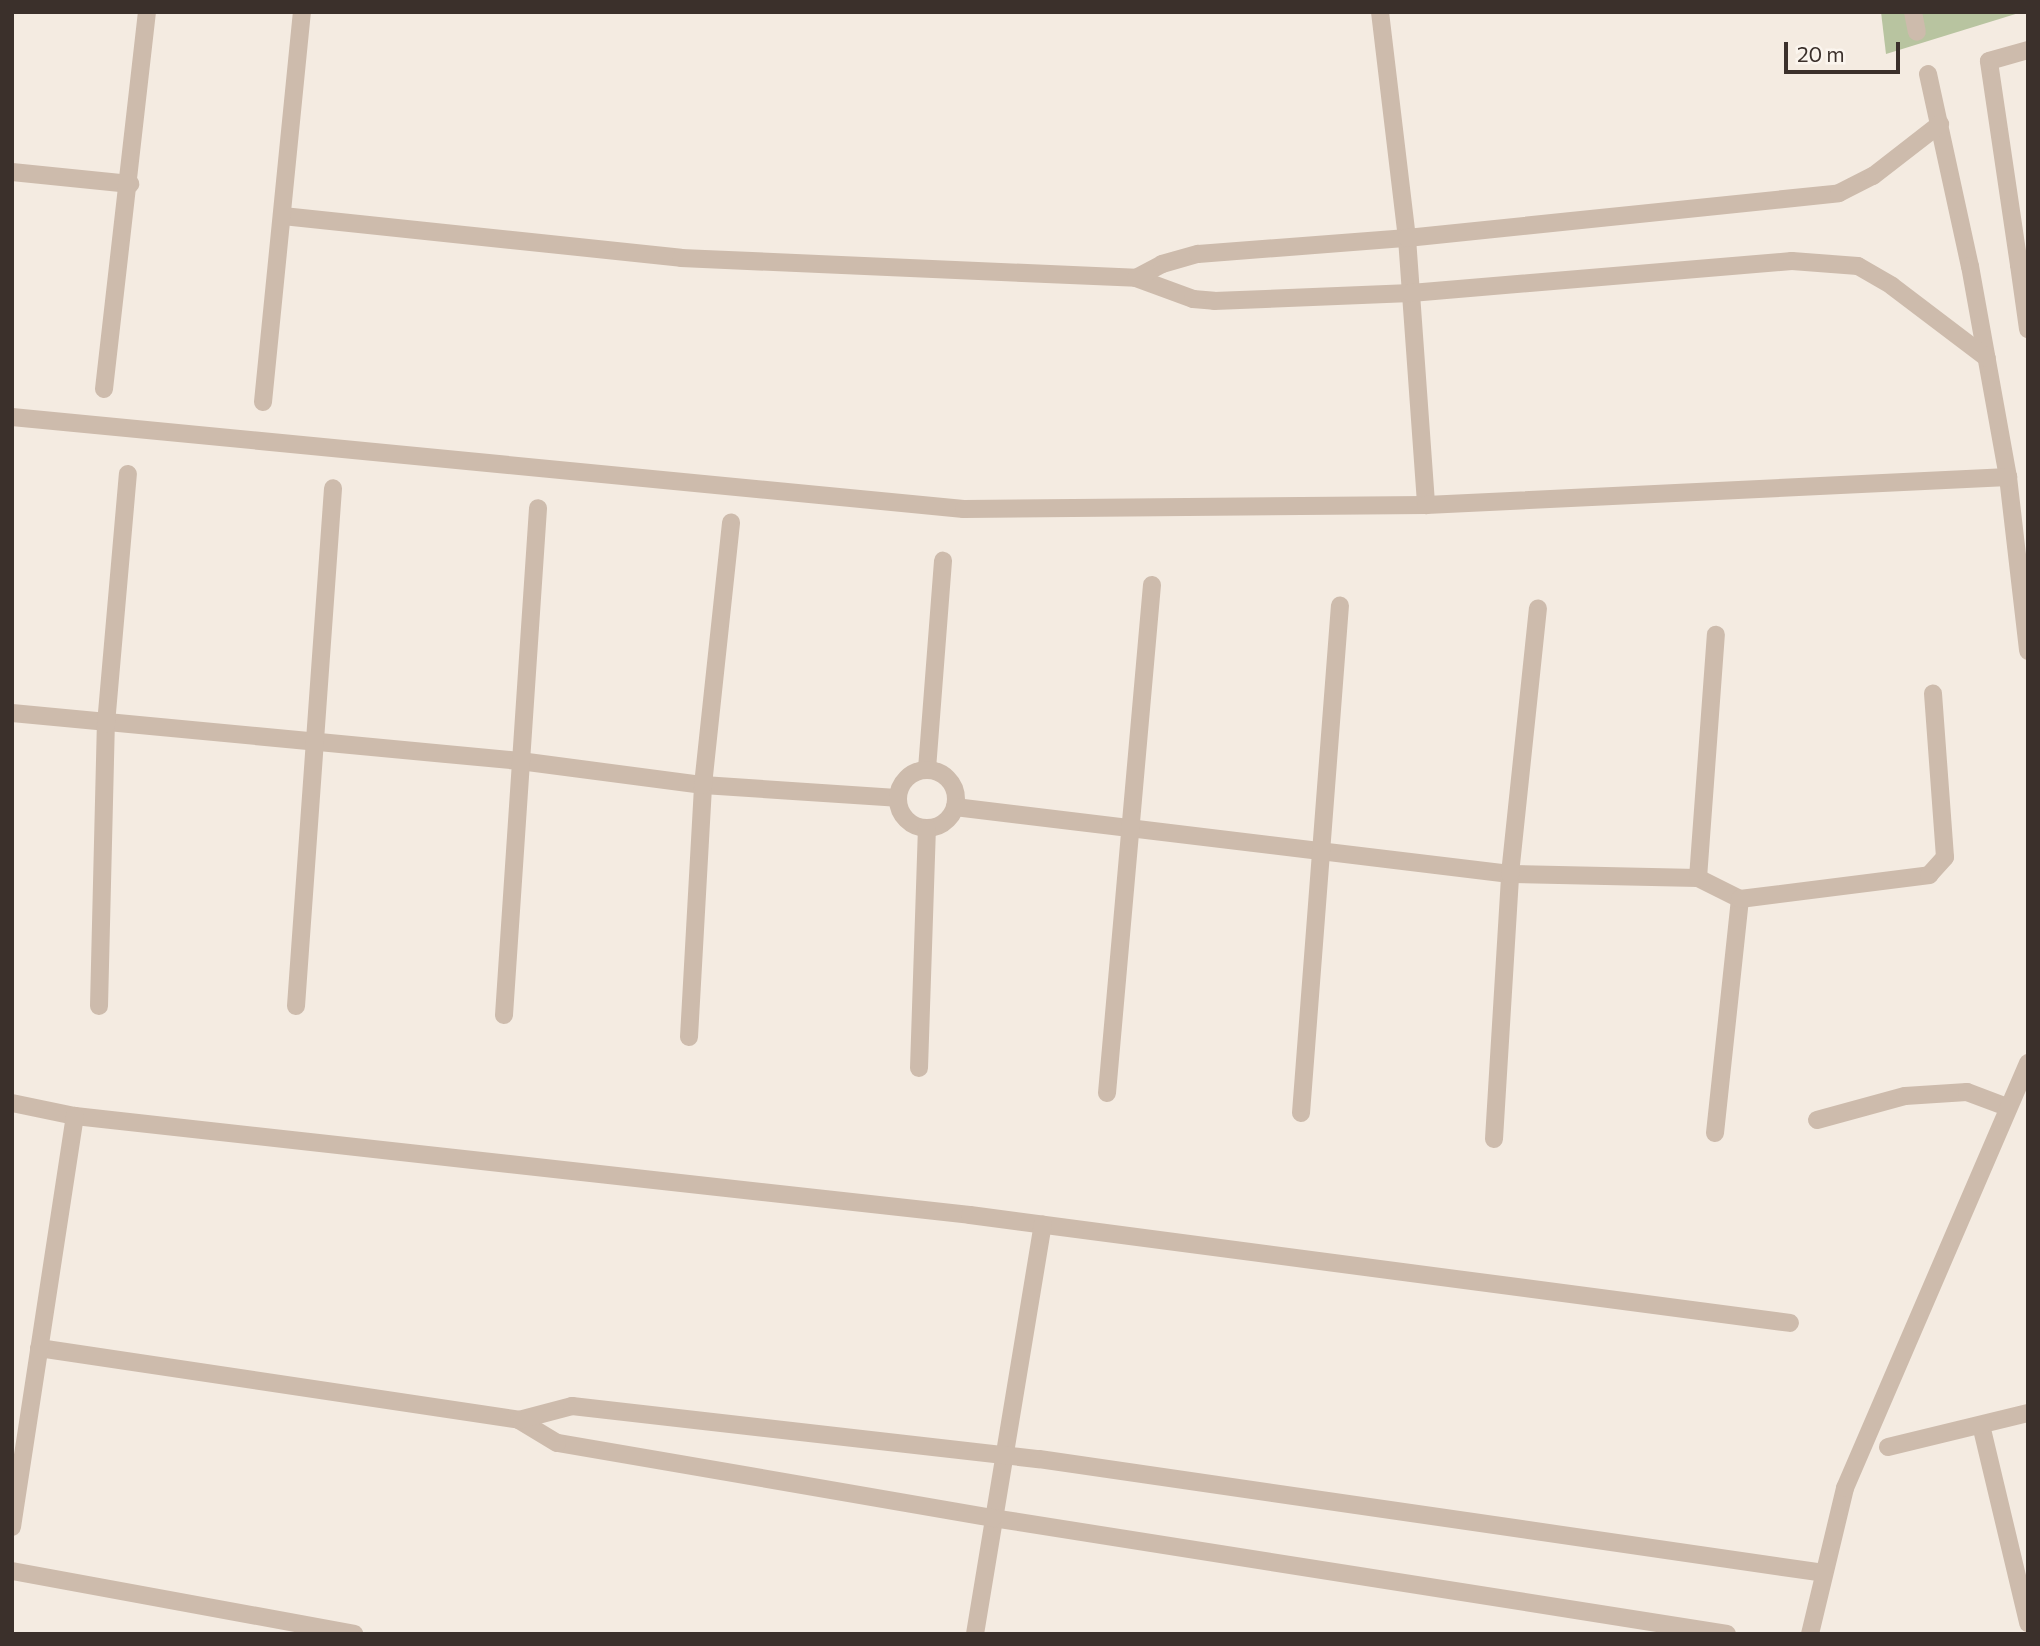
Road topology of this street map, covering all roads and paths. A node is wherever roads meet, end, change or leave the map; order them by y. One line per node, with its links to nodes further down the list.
1 (147, 12): 10 (street)
2 (302, 12): 11 (street)
3 (1380, 12): 12 (street)
4 (1913, 12): 5 (street)
5 (1917, 32)
6 (2028, 50): 13 (street)
7 (1928, 74): 8 (street)
8 (1940, 124): 12 (street); 17 (street)
9 (12, 172): 10 (street)
10 (130, 184): 18 (street)
11 (283, 216): 14 (street); 19 (street)
12 (1407, 238): 14 (street); 15 (street)
13 (2023, 264): 16 (street)
14 (1136, 278): 15 (street)
15 (1411, 293): 17 (street); 24 (street)
16 (2028, 329)
17 (1987, 358): 22 (street)
18 (104, 389)
19 (263, 402)
20 (12, 417): 24 (street)
21 (128, 474): 35 (street)
22 (2008, 477): 24 (street); 32 (street)
23 (333, 488): 36 (street)
24 (1426, 505)
25 (538, 508): 37 (street)
26 (731, 522): 39 (street)
27 (943, 561): 38 (street)
28 (1152, 585): 42 (street)
29 (1340, 605): 44 (street)
30 (1538, 608): 45 (street)
31 (1717, 635): 46 (street)
32 (2028, 651)
33 (1933, 693): 47 (street)
34 (12, 713): 35 (street)
35 (106, 724): 36 (street); 48 (street)
36 (313, 741): 37 (street); 49 (street)
37 (520, 761): 39 (street); 50 (street)
38 (927, 769): 40 (street); 41 (street)
39 (703, 785): 40 (street); 51 (street)
40 (897, 798): 43 (street)
41 (955, 807): 42 (street); 43 (street)
42 (1130, 824): 44 (street); 54 (street)
43 (927, 828): 53 (street)
44 (1320, 851): 45 (street); 57 (street)
45 (1510, 874): 46 (street); 61 (street)
46 (1698, 878): 47 (street)
47 (1740, 899): 60 (street)
48 (99, 1006)
49 (296, 1006)
50 (504, 1015)
51 (689, 1037)
52 (2028, 1063): 56 (street)
53 (919, 1069)
54 (1107, 1093)
55 (12, 1103): 58 (street)
56 (2007, 1107): 59 (street); 73 (street)
57 (1301, 1113)
58 (75, 1116): 62 (street); 64 (street)
59 (1817, 1120)
60 (1715, 1133)
61 (1494, 1139)
62 (1043, 1225): 63 (street); 69 (street)
63 (1790, 1323)
64 (40, 1349): 66 (street); 71 (street)
65 (2028, 1413): 67 (street)
66 (519, 1420): 69 (street); 70 (street)
67 (1981, 1425): 68 (street); 74 (street)
68 (1888, 1447)
69 (1003, 1454): 70 (street); 73 (street)
70 (993, 1518): 76 (street); 77 (street)
71 (12, 1527)
72 (12, 1572): 75 (street)
73 (1824, 1573): 78 (street)
74 (2028, 1623)
75 (354, 1634)
76 (975, 1634)
77 (1727, 1634)
78 (1811, 1634)

